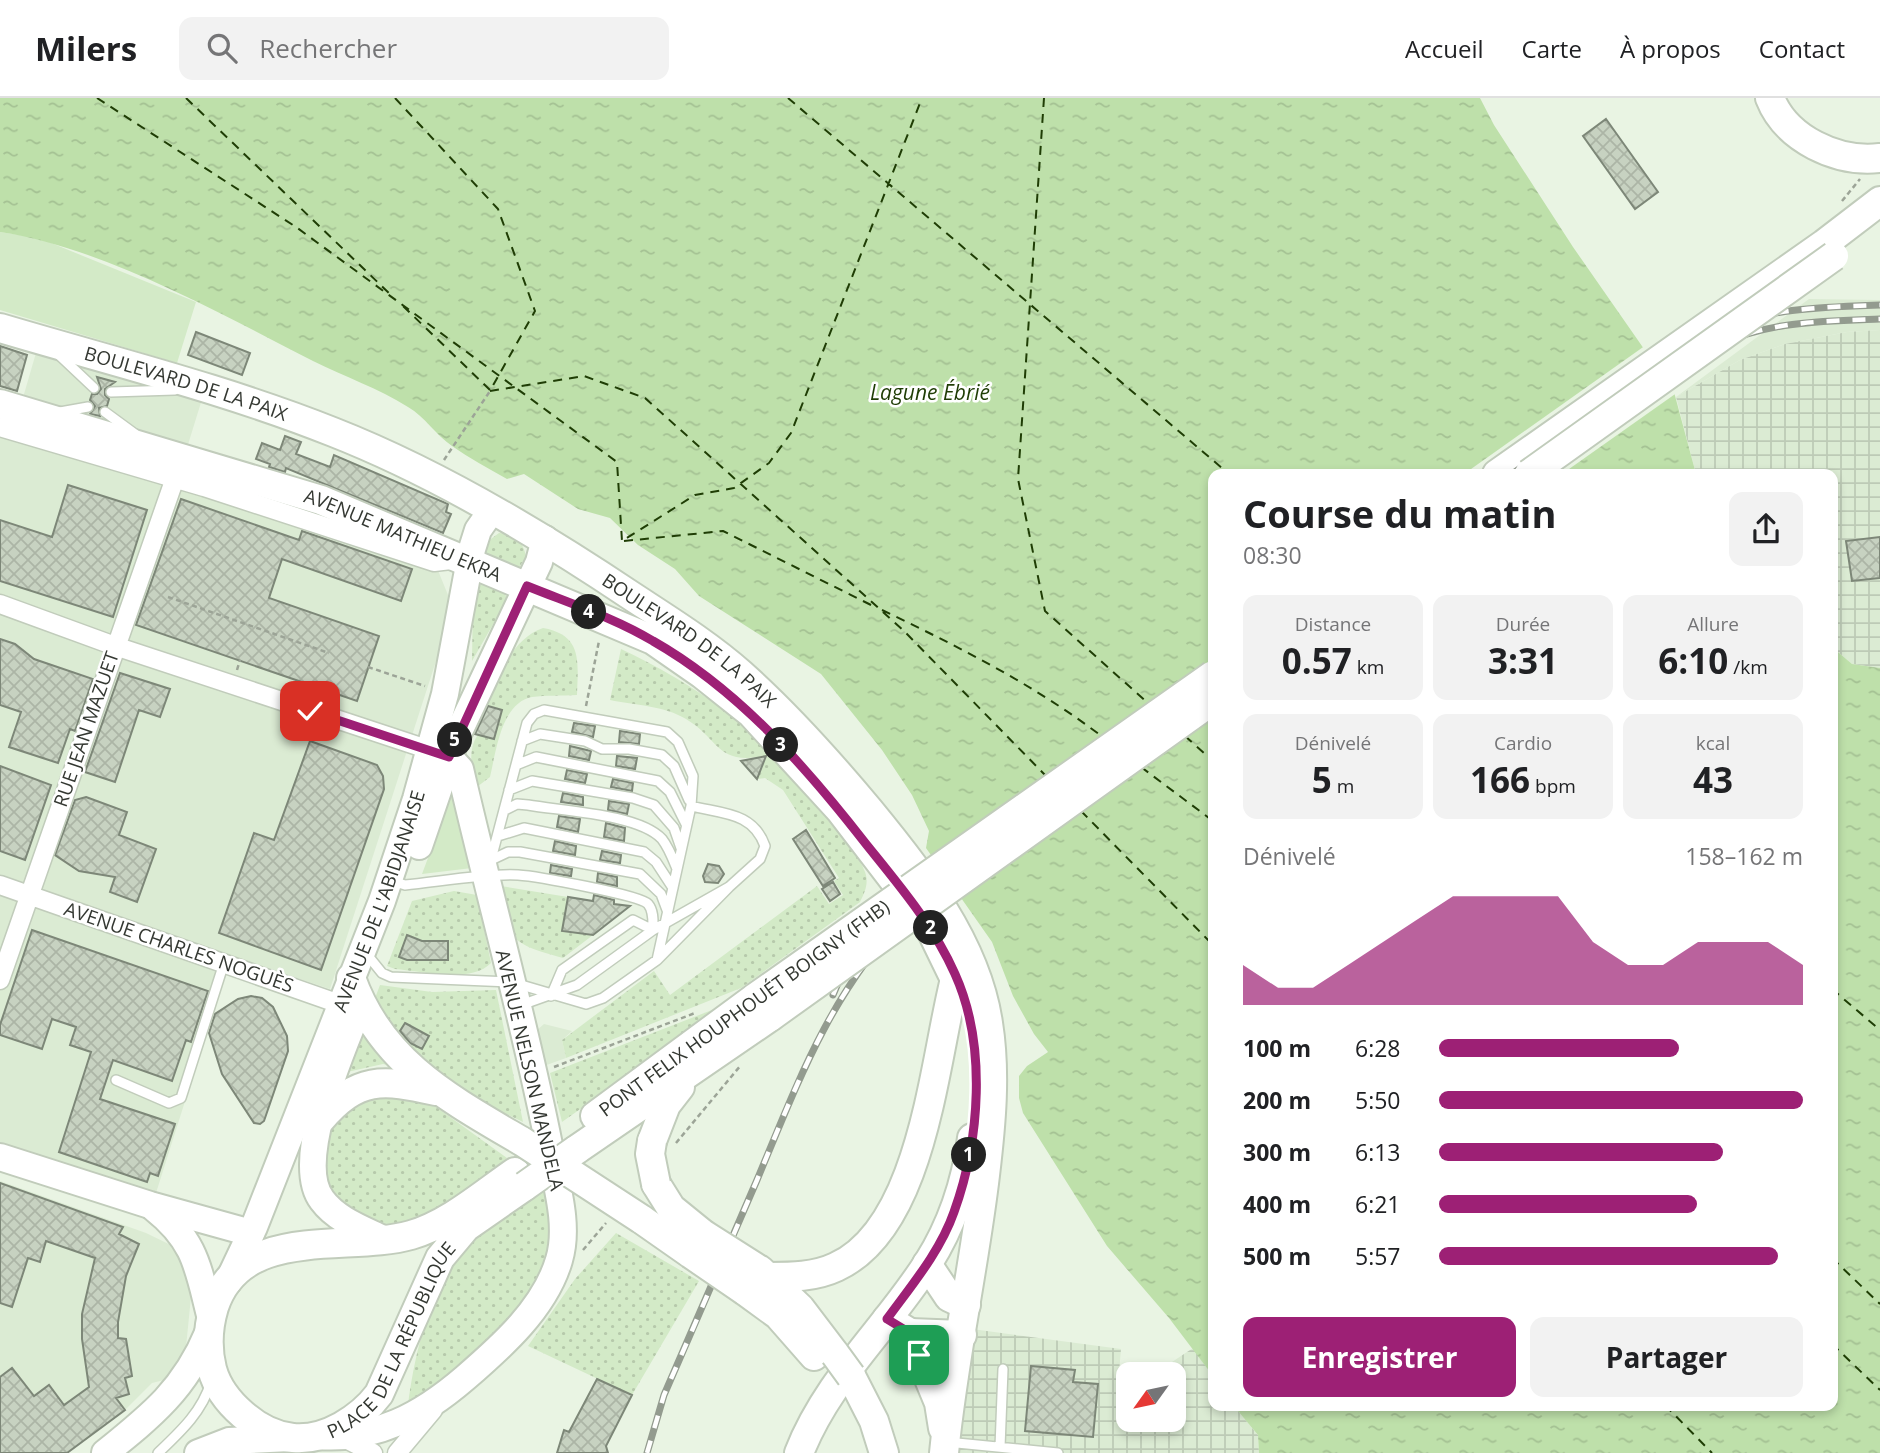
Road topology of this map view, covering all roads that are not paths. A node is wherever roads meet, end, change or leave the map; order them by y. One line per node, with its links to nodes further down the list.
1 (1770, 98): 2 (main road)
2 (1878, 158)
3 (1880, 201): 5 (main road)
4 (1880, 223): 5 (main road)
5 (1829, 250): 16 (main road); 17 (main road, bridge)
6 (0, 328): 7 (main road, BOULEVARD DE LA PAIX)
7 (43, 341): 8 (lane); 9 (main road, BOULEVARD DE LA PAIX)
8 (94, 388)
9 (205, 388): 10 (lane); 20 (main road, BOULEVARD DE LA PAIX)
10 (111, 392)
11 (88, 407): 13 (lane)
12 (106, 412): 15 (lane)
13 (41, 415): 14 (main road, AVENUE MATHIEU EKRA); 15 (main road, AVENUE MATHIEU EKRA)
14 (4, 416): 19 (street)
15 (155, 449): 18 (main road, AVENUE MATHIEU EKRA)
16 (1504, 469)
17 (1536, 469)
18 (208, 477): 19 (street); 22 (main road, AVENUE MATHIEU EKRA)
19 (175, 478): 25 (street, RUE JEAN MAZUET)
20 (492, 510): 21 (main road, BOULEVARD DE LA PAIX); 22 (main road, AVENUE DE L'ABIDJANAISE)
21 (545, 539): 23 (main road, AVENUE DE L'ABIDJANAISE); 70 (main road, BOULEVARD DE LA PAIX)
22 (464, 559): 23 (main road, AVENUE MATHIEU EKRA); 29 (main road, AVENUE DE L'ABIDJANAISE)
23 (527, 586): 29 (main road, AVENUE DE L'ABIDJANAISE); 50 (main road, AVENUE MATHIEU EKRA)
24 (0, 604): 25 (street)
25 (115, 646): 29 (street); 43 (street, RUE JEAN MAZUET)
26 (1208, 679): 55 (main road, PONT FELIX HOUPHOUÉT BOIGNY (FHB), bridge)
27 (1208, 703): 55 (main road, PONT FELIX HOUPHOUÉT BOIGNY (FHB), bridge)
28 (522, 741): 30 (lane); 32 (lane); 32 (lane)
29 (440, 753): 37 (main road, AVENUE NELSON MANDELA); 39 (main road, AVENUE DE L'ABIDJANAISE)
30 (516, 765): 31 (lane); 34 (lane)
31 (509, 790): 33 (lane); 36 (lane)
32 (691, 806): 34 (lane); 41 (lane)
33 (505, 810): 35 (lane); 38 (lane)
34 (687, 826): 36 (lane)
35 (498, 835): 37 (lane); 42 (lane)
36 (682, 849): 38 (lane)
37 (488, 869): 39 (lane); 44 (lane); 46 (lane); 52 (main road, AVENUE NELSON MANDELA)
38 (677, 869): 42 (lane)
39 (397, 883): 47 (main road, AVENUE DE L'ABIDJANAISE)
40 (0, 885): 43 (street, AVENUE CHARLES NOGUÈS)
41 (729, 887): 45 (lane); 48 (lane)
42 (673, 888): 44 (lane)
43 (30, 894): 49 (street, AVENUE CHARLES NOGUÈS); 51 (street, RUE JEAN MAZUET)
44 (667, 911): 45 (lane); 46 (lane)
45 (665, 924): 46 (lane); 48 (lane)
46 (653, 930): 53 (lane); 53 (lane)
47 (368, 955): 52 (lane); 54 (main road, AVENUE DE L'ABIDJANAISE)
48 (657, 960): 53 (lane)
49 (224, 962): 54 (street, AVENUE CHARLES NOGUÈS); 57 (lane)
50 (956, 975): 67 (main road); 68 (main road)
51 (0, 980)
52 (514, 994): 53 (lane); 53 (lane); 77 (main road, AVENUE NELSON MANDELA)
53 (551, 996)
54 (353, 999): 58 (main road); 59 (main road, AVENUE DE L'ABIDJANAISE); 64 (main road, AVENUE DE L'ABIDJANAISE)
55 (763, 1007): 56 (main road, PONT FELIX HOUPHOUÉT BOIGNY (FHB)); 60 (main road, PONT FELIX HOUPHOUÉT BOIGNY (FHB))
56 (693, 1071): 60 (main road, PONT FELIX HOUPHOUÉT BOIGNY (FHB)); 66 (main road, bridge)
57 (116, 1080)
58 (438, 1092): 59 (main road); 66 (main road, bridge)
59 (320, 1120): 65 (main road, AVENUE DE L'ABIDJANAISE)
60 (572, 1144): 62 (main road, PONT FELIX HOUPHOUÉT BOIGNY (FHB), bridge)
61 (0, 1157): 63 (main road)
62 (520, 1179): 65 (main road, PLACE DE LA RÉPUBLIQUE); 78 (main road, PLACE DE LA RÉPUBLIQUE)
63 (150, 1205): 64 (main road); 71 (main road)
64 (251, 1233): 69 (main road, AVENUE DE L'ABIDJANAISE)
65 (381, 1238): 69 (main road, PLACE DE LA RÉPUBLIQUE)
66 (697, 1244): 68 (main road, bridge)
67 (927, 1264): 70 (main road); 72 (main road)
68 (757, 1279): 75 (main road)
69 (228, 1282): 71 (main road, PLACE DE LA RÉPUBLIQUE)
70 (966, 1305): 73 (main road, BOULEVARD DE LA PAIX)
71 (209, 1326): 76 (main road, PLACE DE LA RÉPUBLIQUE); 82 (main road)
72 (898, 1326): 73 (main road); 80 (main road); 87 (main road)
73 (962, 1335): 80 (main road, BOULEVARD DE LA PAIX)
74 (1003, 1369): 81 (lane)
75 (838, 1373): 88 (main road); 89 (main road)
76 (213, 1374): 79 (main road, PLACE DE LA RÉPUBLIQUE); 83 (lane)
77 (453, 1388): 78 (main road, AVENUE NELSON MANDELA); 86 (street)
78 (349, 1420): 79 (main road, PLACE DE LA RÉPUBLIQUE); 85 (street)
79 (303, 1437): 84 (main road)
80 (945, 1447): 81 (lane)
81 (994, 1449): 90 (lane)
82 (105, 1453)
83 (158, 1453)
84 (198, 1453)
85 (373, 1453)
86 (397, 1453)
87 (799, 1453)
88 (868, 1453)
89 (884, 1453)
90 (1058, 1453)

